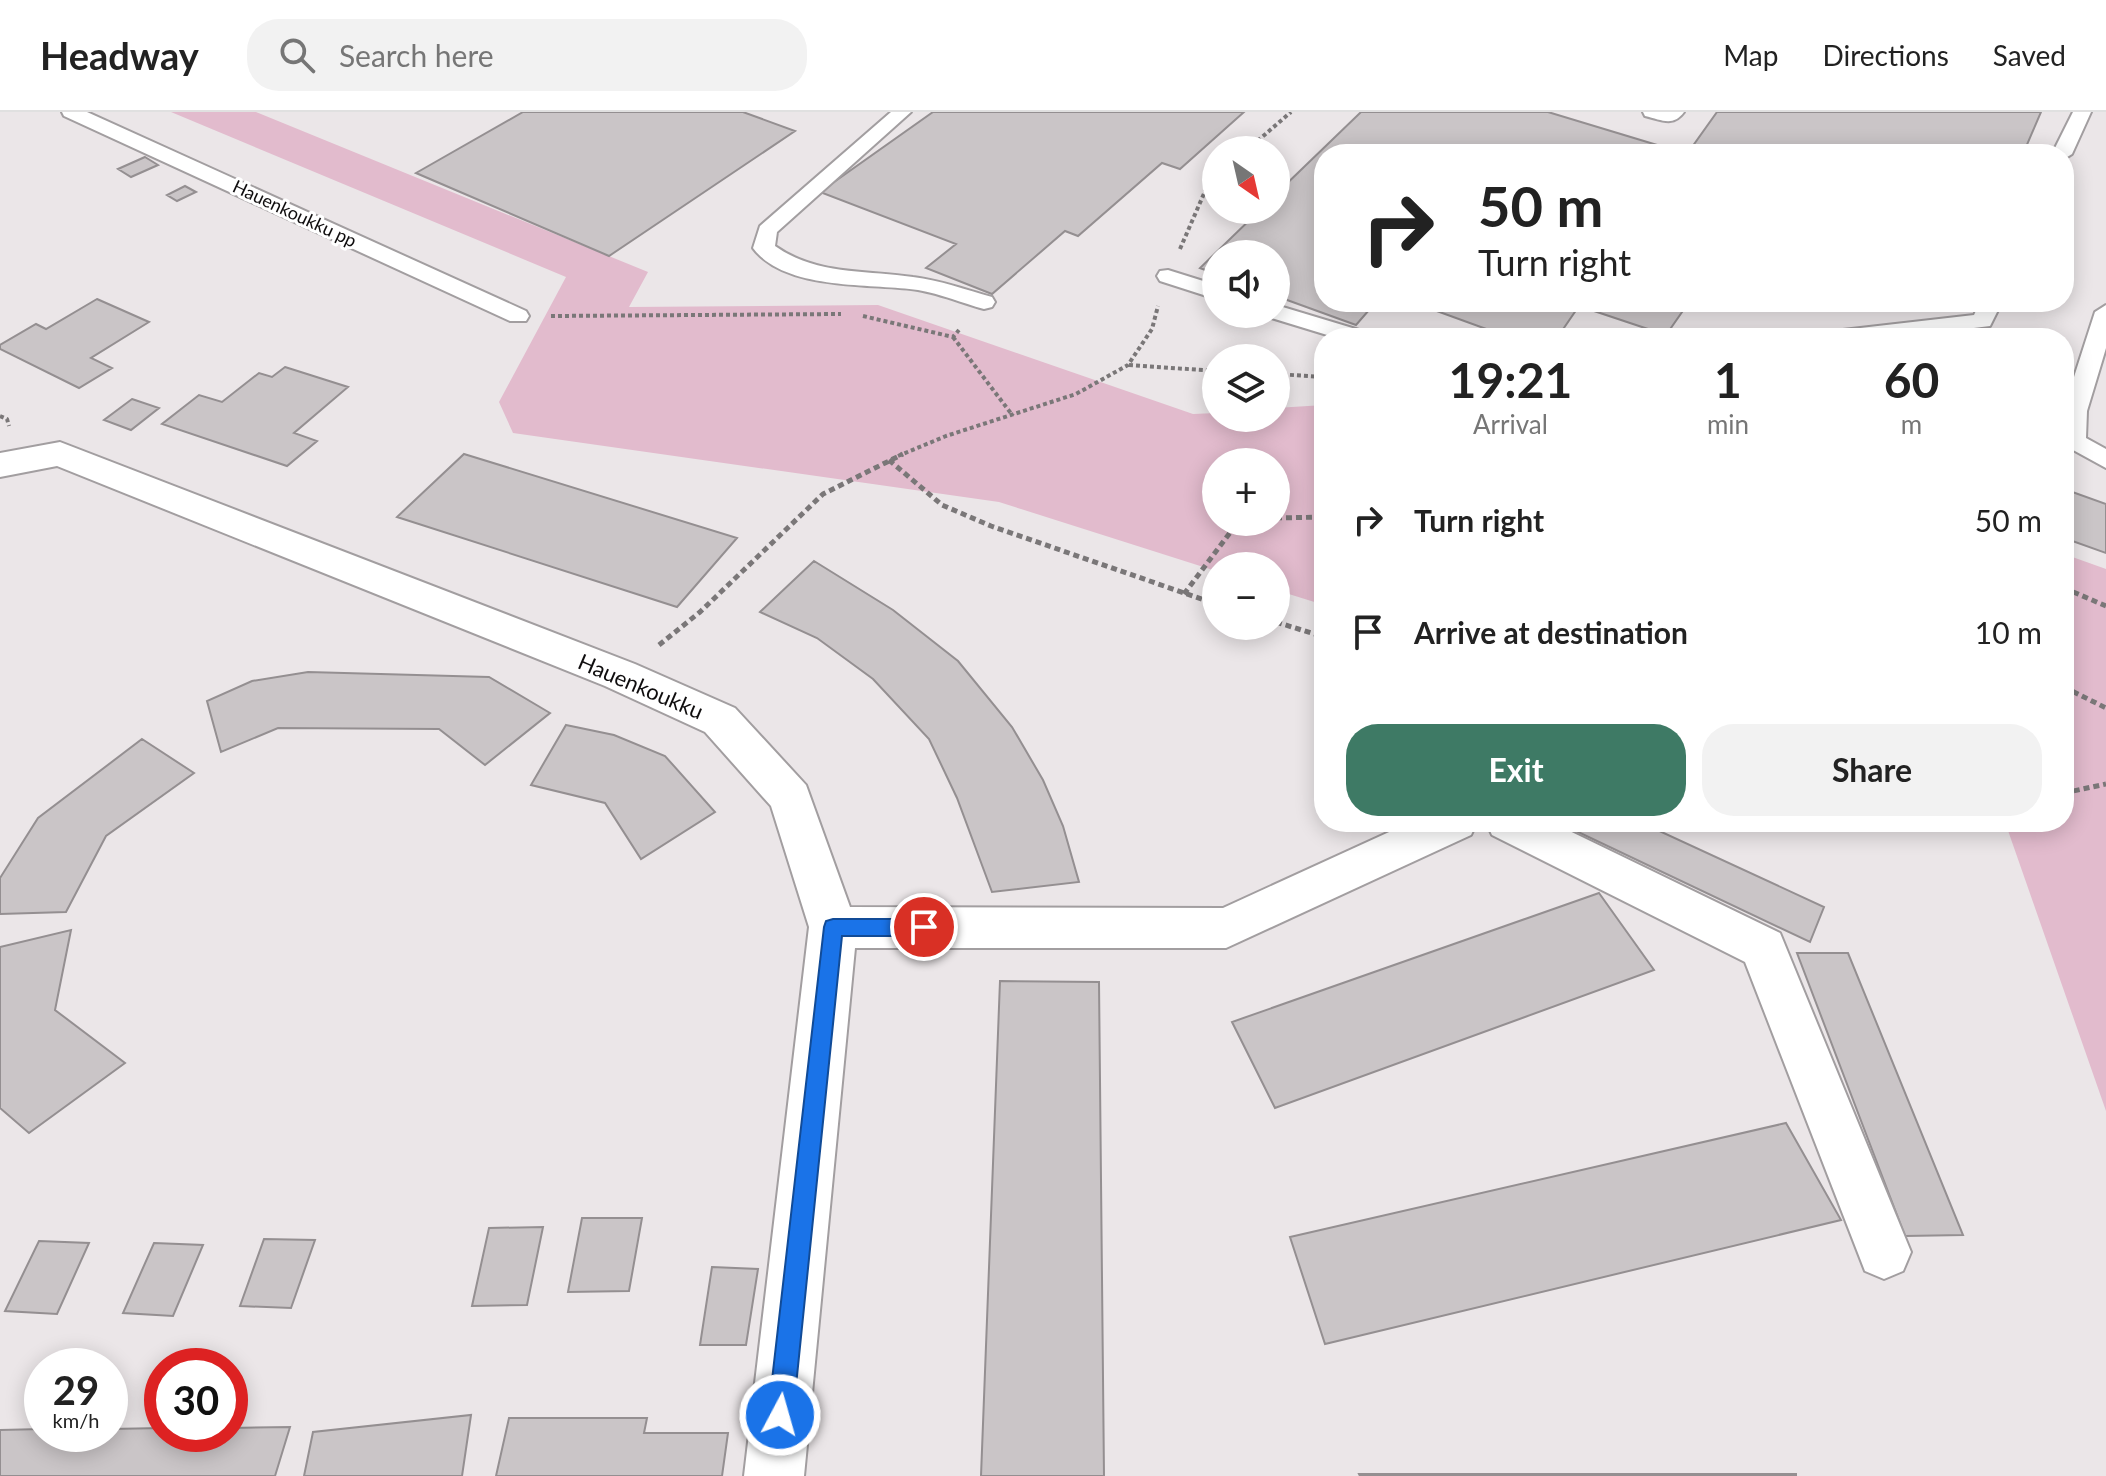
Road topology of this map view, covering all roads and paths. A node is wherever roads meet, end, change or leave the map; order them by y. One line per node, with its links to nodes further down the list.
1 (71, 112): 15 (lane, Hauenkoukku pp)
2 (902, 112): 12 (lane)
3 (1291, 112): 7 (path)
4 (1652, 112): 5 (lane)
5 (1675, 112)
6 (2082, 112): 8 (lane)
7 (1263, 136)
8 (2067, 144)
9 (1202, 198): 10 (path)
10 (1168, 276): 11 (lane); 21 (path)
11 (1202, 287)
12 (984, 302): 19 (path)
13 (1986, 312): 18 (lane)
14 (2106, 312): 20 (lane)
15 (518, 316): 19 (path)
16 (1290, 316): 17 (lane)
17 (1328, 328)
18 (1921, 328)
19 (953, 337): 25 (path)
20 (2099, 354): 27 (lane)
21 (1128, 365): 22 (path); 25 (path)
22 (1202, 370)
23 (1290, 375): 24 (path)
24 (1314, 376)
25 (1013, 416): 26 (path)
26 (889, 460): 33 (path); 38 (path)
27 (2106, 460)
28 (0, 465): 38 (street, Hauenkoukku)
29 (1314, 517): 30 (path)
30 (1290, 518)
31 (1228, 536): 33 (path)
32 (2074, 592): 35 (path)
33 (1184, 594): 34 (path)
34 (1202, 600)
35 (2106, 606)
36 (1290, 626): 37 (path)
37 (1314, 634)
38 (620, 675): 45 (street, Hauenkoukku)
39 (2074, 692): 40 (path)
40 (2106, 708)
41 (2106, 784): 42 (path)
42 (2074, 791)
43 (1433, 832): 45 (street)
44 (1528, 832): 46 (street)
45 (833, 927): 47 (street, Hauenkoukku)
46 (1884, 1252)
47 (774, 1476)

